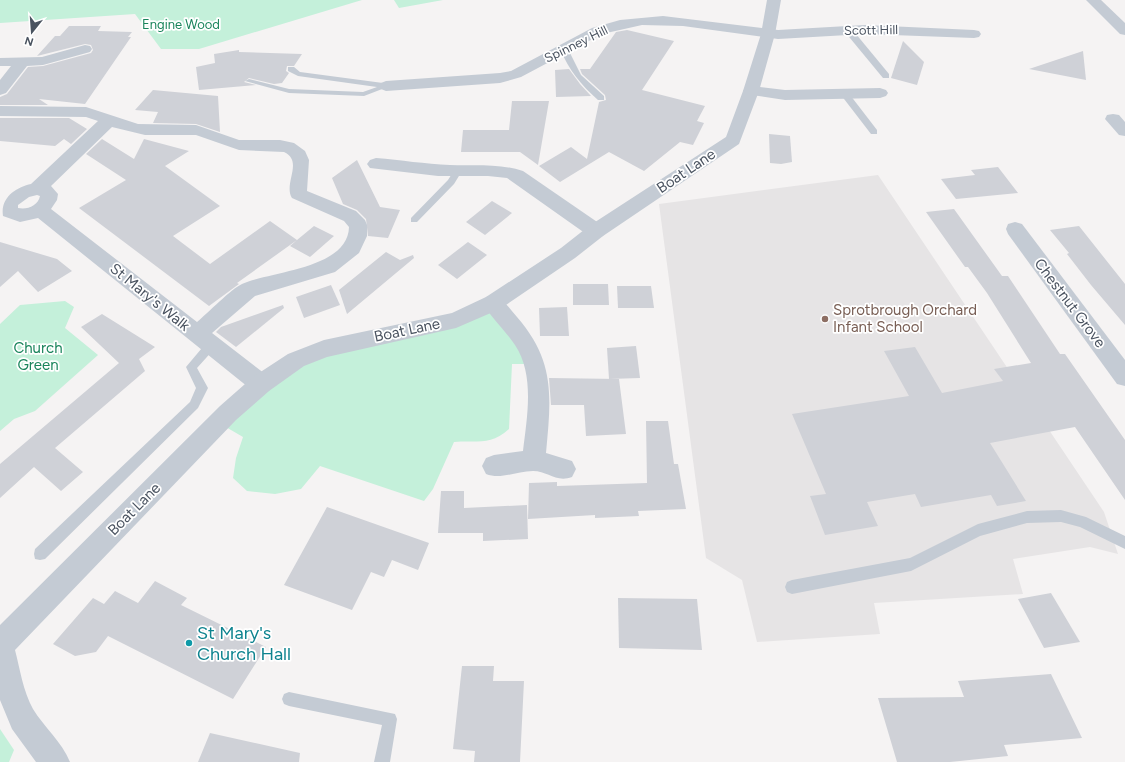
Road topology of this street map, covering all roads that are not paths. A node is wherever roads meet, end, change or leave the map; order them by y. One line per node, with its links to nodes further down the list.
1 (774, 0): 5 (street, Boat Lane)
2 (1093, 0): 4 (street)
3 (848, 30): 5 (street, Scott Hill); 6 (street, Scott Hill); 12 (lane)
4 (1125, 31)
5 (768, 34): 8 (street, Spinney Hill); 16 (street, Boat Lane)
6 (974, 34)
7 (85, 49): 10 (street)
8 (564, 49): 14 (street, Spinney Hill); 19 (lane)
9 (0, 62): 10 (street)
10 (22, 63): 15 (street)
11 (291, 69): 14 (lane)
12 (886, 76)
13 (249, 81): 14 (lane)
14 (386, 86)
15 (0, 90)
16 (751, 91): 17 (street); 32 (street, Boat Lane)
17 (848, 93): 18 (street); 24 (lane)
18 (880, 93)
19 (601, 98)
20 (0, 111): 22 (street)
21 (1113, 119): 23 (street)
22 (109, 120): 27 (street); 34 (street)
23 (1125, 131)
24 (874, 132)
25 (376, 164): 26 (street)
26 (458, 171): 30 (lane); 32 (street)
27 (37, 189): 28 (street); 29 (street)
28 (5, 207): 29 (street)
29 (40, 210): 34 (street, St Mary's Walk)
30 (414, 220)
31 (1015, 229): 35 (street, Chestnut Grove)
32 (596, 231): 33 (street, Boat Lane)
33 (493, 303): 36 (street, Boat Lane); 37 (street)
34 (204, 340): 36 (street, St Mary's Walk); 41 (lane)
35 (1125, 376)
36 (261, 384): 43 (street, Boat Lane)
37 (534, 460): 38 (street); 39 (street)
38 (494, 466)
39 (564, 468)
40 (1125, 543): 42 (lane)
41 (40, 554)
42 (792, 587)
43 (0, 646): 45 (street, Boat Lane)
44 (289, 699): 46 (lane)
45 (55, 762)
46 (382, 762)

